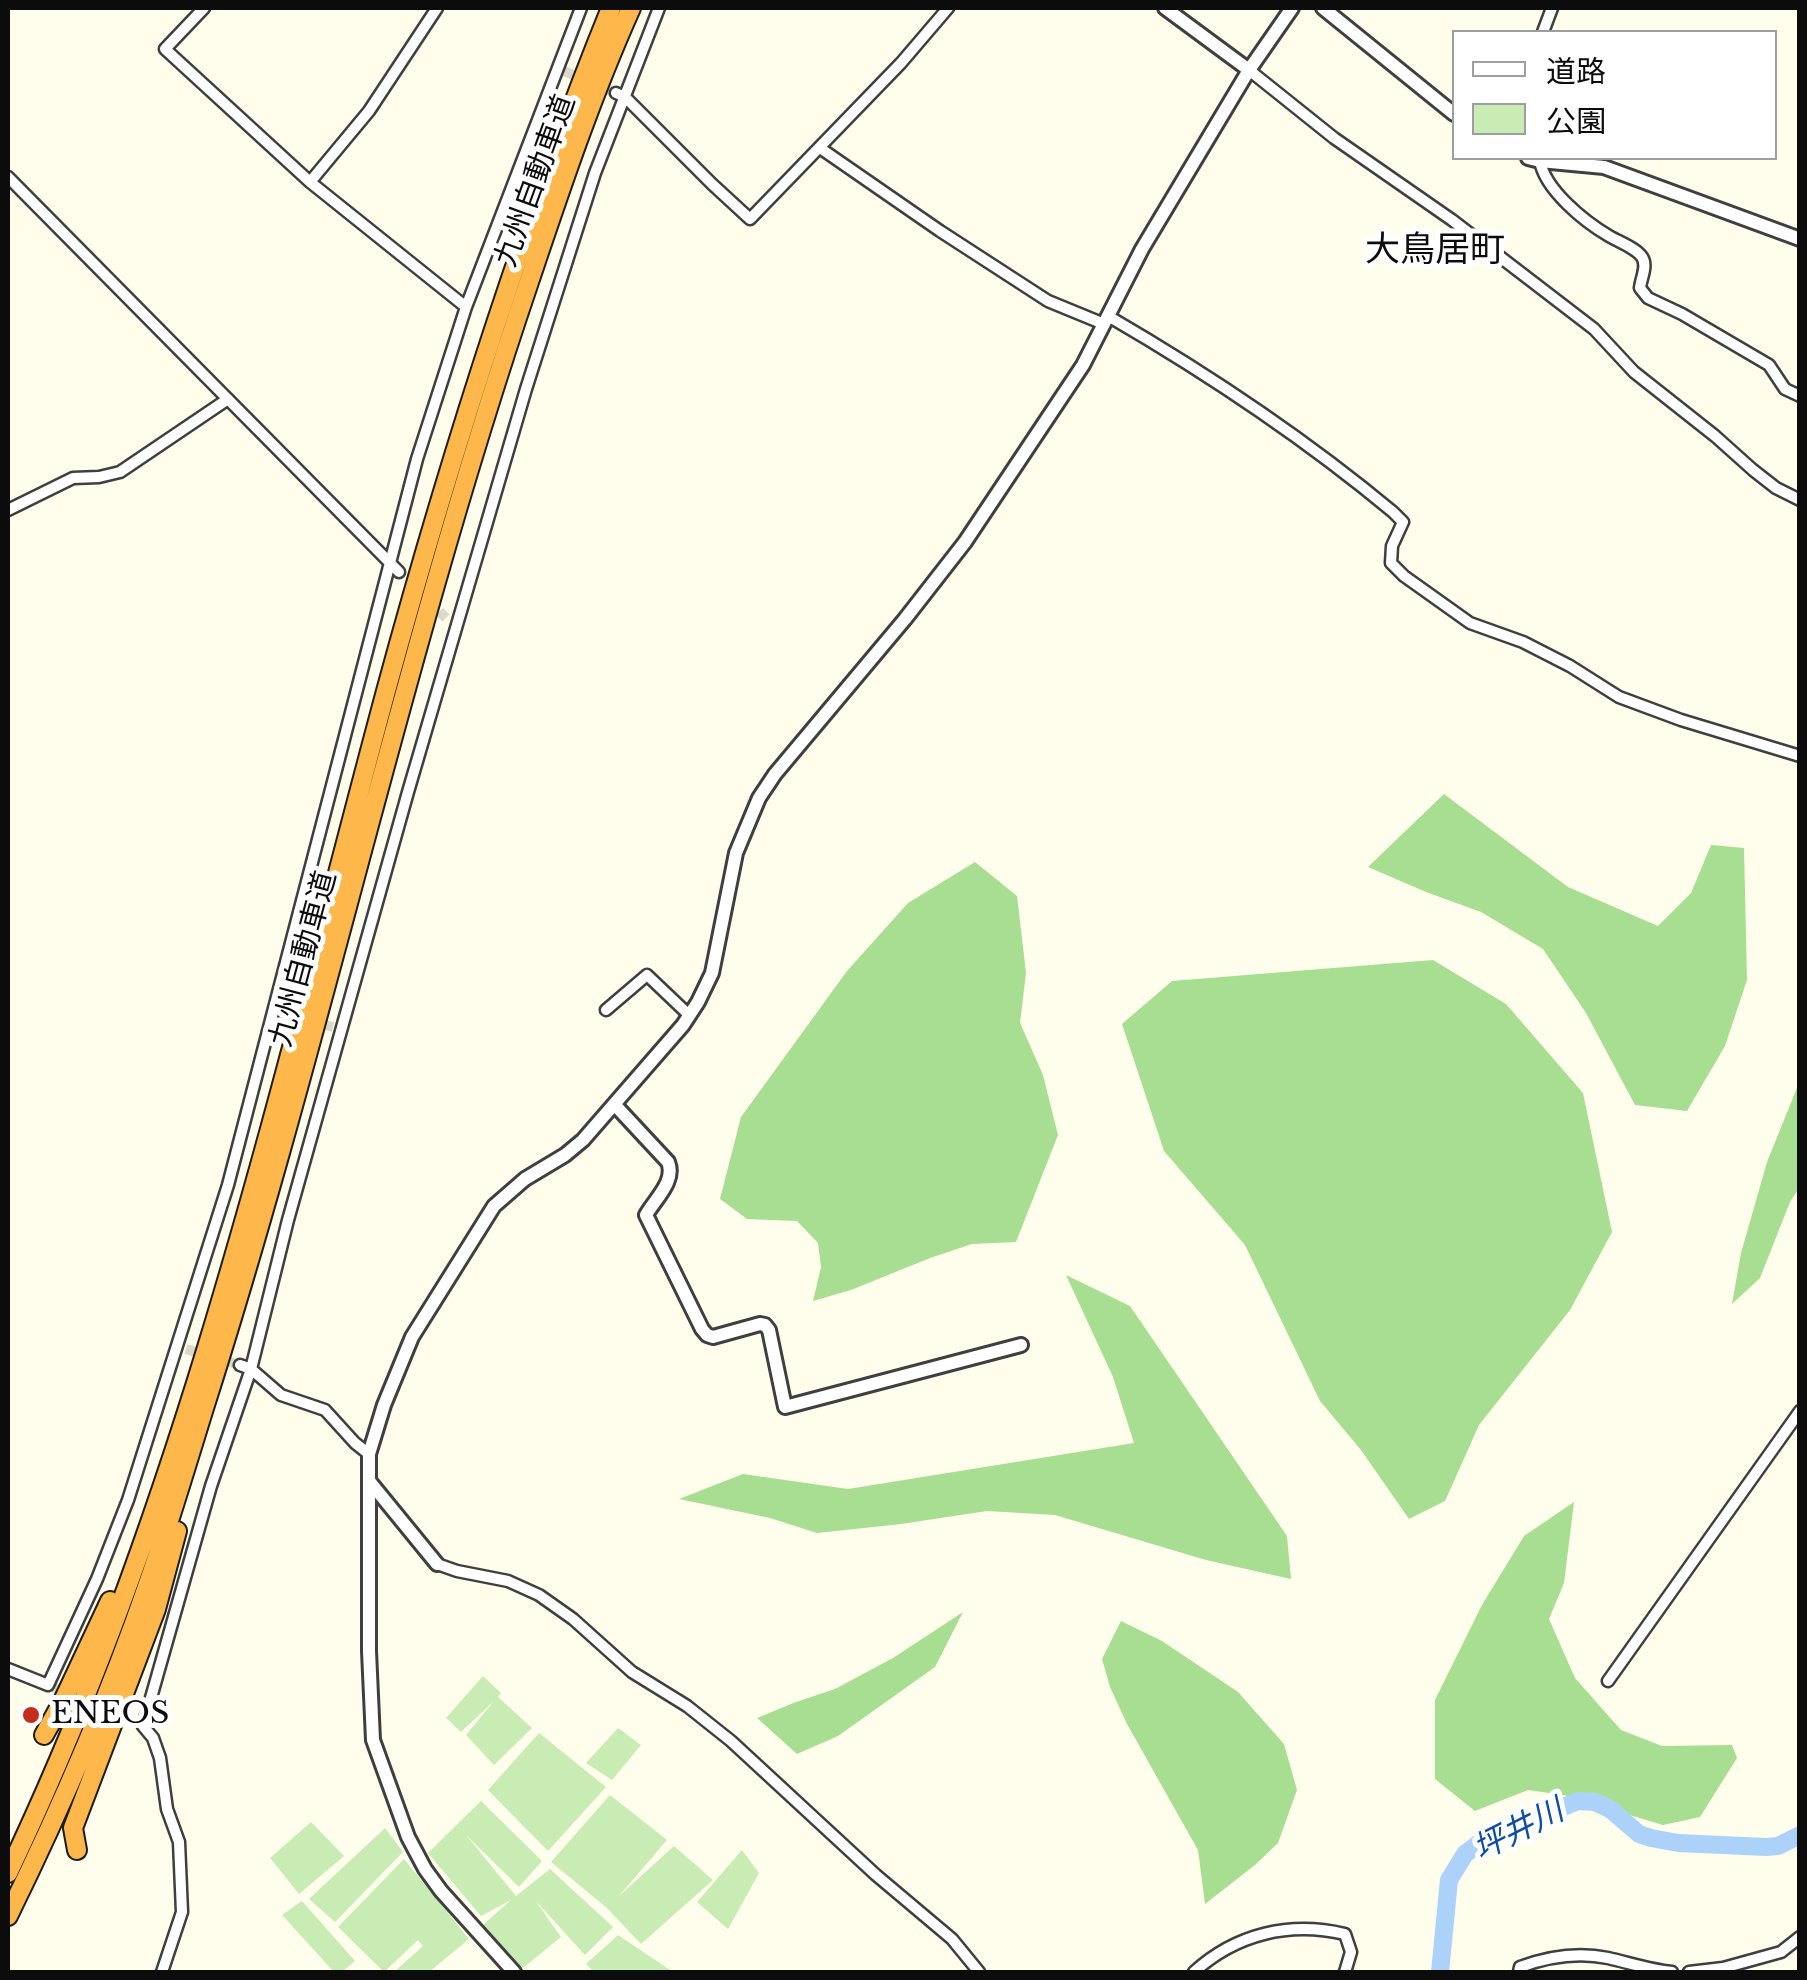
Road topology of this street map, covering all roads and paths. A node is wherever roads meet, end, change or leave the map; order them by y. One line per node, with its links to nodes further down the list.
1 (204, 8): 18 (street)
2 (436, 8): 18 (street)
3 (581, 8): 20 (street)
4 (610, 8): 37 (highway, 九州自動車道)
5 (630, 8): 33 (highway, 九州自動車道)
6 (659, 8): 12 (street)
7 (948, 8): 14 (street)
8 (1165, 8): 11 (street)
9 (1292, 8): 11 (street)
10 (1323, 8): 13 (street)
11 (1249, 70): 21 (street); 24 (street)
12 (621, 95): 14 (street); 28 (street)
13 (1452, 112)
14 (820, 148): 21 (street)
15 (1534, 160): 16 (street); 22 (street)
16 (1558, 160): 19 (street)
17 (8, 177): 23 (street)
18 (310, 182): 20 (street)
19 (1800, 240)
20 (466, 306): 26 (street)
21 (1106, 320): 29 (street); 31 (street)
22 (1800, 396)
23 (228, 399): 25 (street); 26 (street)
24 (1800, 500)
25 (8, 510)
26 (395, 568): 41 (street)
27 (446, 618): 28 (street)
28 (456, 627): 35 (street)
29 (1800, 756)
30 (606, 1010): 31 (street)
31 (690, 1014): 32 (street)
32 (615, 1105): 34 (street); 38 (street)
33 (236, 1308): 44 (highway); 46 (highway, 九州自動車道)
34 (1021, 1346)
35 (246, 1367): 38 (street); 48 (street)
36 (1800, 1411): 42 (street)
37 (184, 1420): 43 (highway); 45 (highway, 九州自動車道)
38 (370, 1454): 39 (street)
39 (370, 1482): 40 (street); 49 (street)
40 (437, 1564): 50 (street)
41 (8, 1669)
42 (1608, 1681)
43 (44, 1735)
44 (77, 1850)
45 (8, 1873)
46 (8, 1916)
47 (1800, 1937): 55 (street)
48 (162, 1972)
49 (514, 1972)
50 (979, 1972)
51 (1194, 1972): 52 (street)
52 (1346, 1972)
53 (1519, 1972): 54 (street)
54 (1672, 1972)
55 (1689, 1972)

